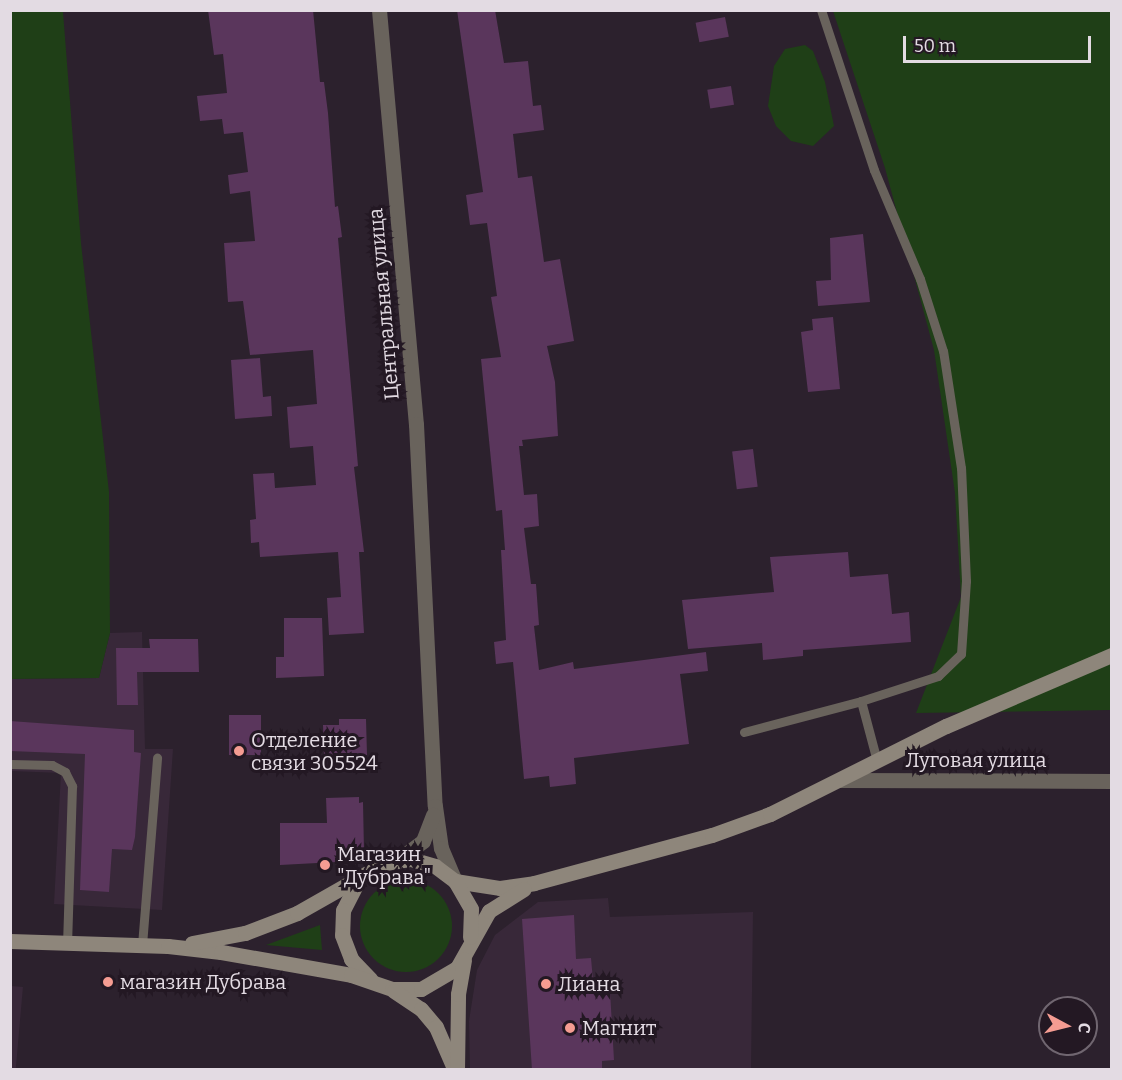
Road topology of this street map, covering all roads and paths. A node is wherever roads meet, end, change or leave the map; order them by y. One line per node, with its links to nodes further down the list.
1 (379, 10): 11 (street, Центральная улица)
2 (821, 10): 4 (lane)
3 (1112, 655): 7 (main road)
4 (861, 701): 5 (lane); 7 (lane)
5 (744, 732)
6 (157, 758): 18 (lane)
7 (877, 761): 9 (main road)
8 (10, 764): 17 (lane)
9 (840, 780): 10 (street, Луговая улица); 15 (main road)
10 (1112, 781)
11 (435, 806): 12 (street); 14 (street)
12 (398, 860): 13 (main road); 14 (main road)
13 (363, 877): 19 (main road); 21 (main road)
14 (455, 881): 15 (main road); 20 (main road)
15 (534, 883): 20 (main road)
16 (10, 941): 17 (main road)
17 (67, 943): 18 (main road)
18 (142, 945): 19 (main road)
19 (168, 946): 21 (main road)
20 (465, 956): 21 (main road); 22 (main road)
21 (379, 984): 22 (main road)
22 (456, 1070)

